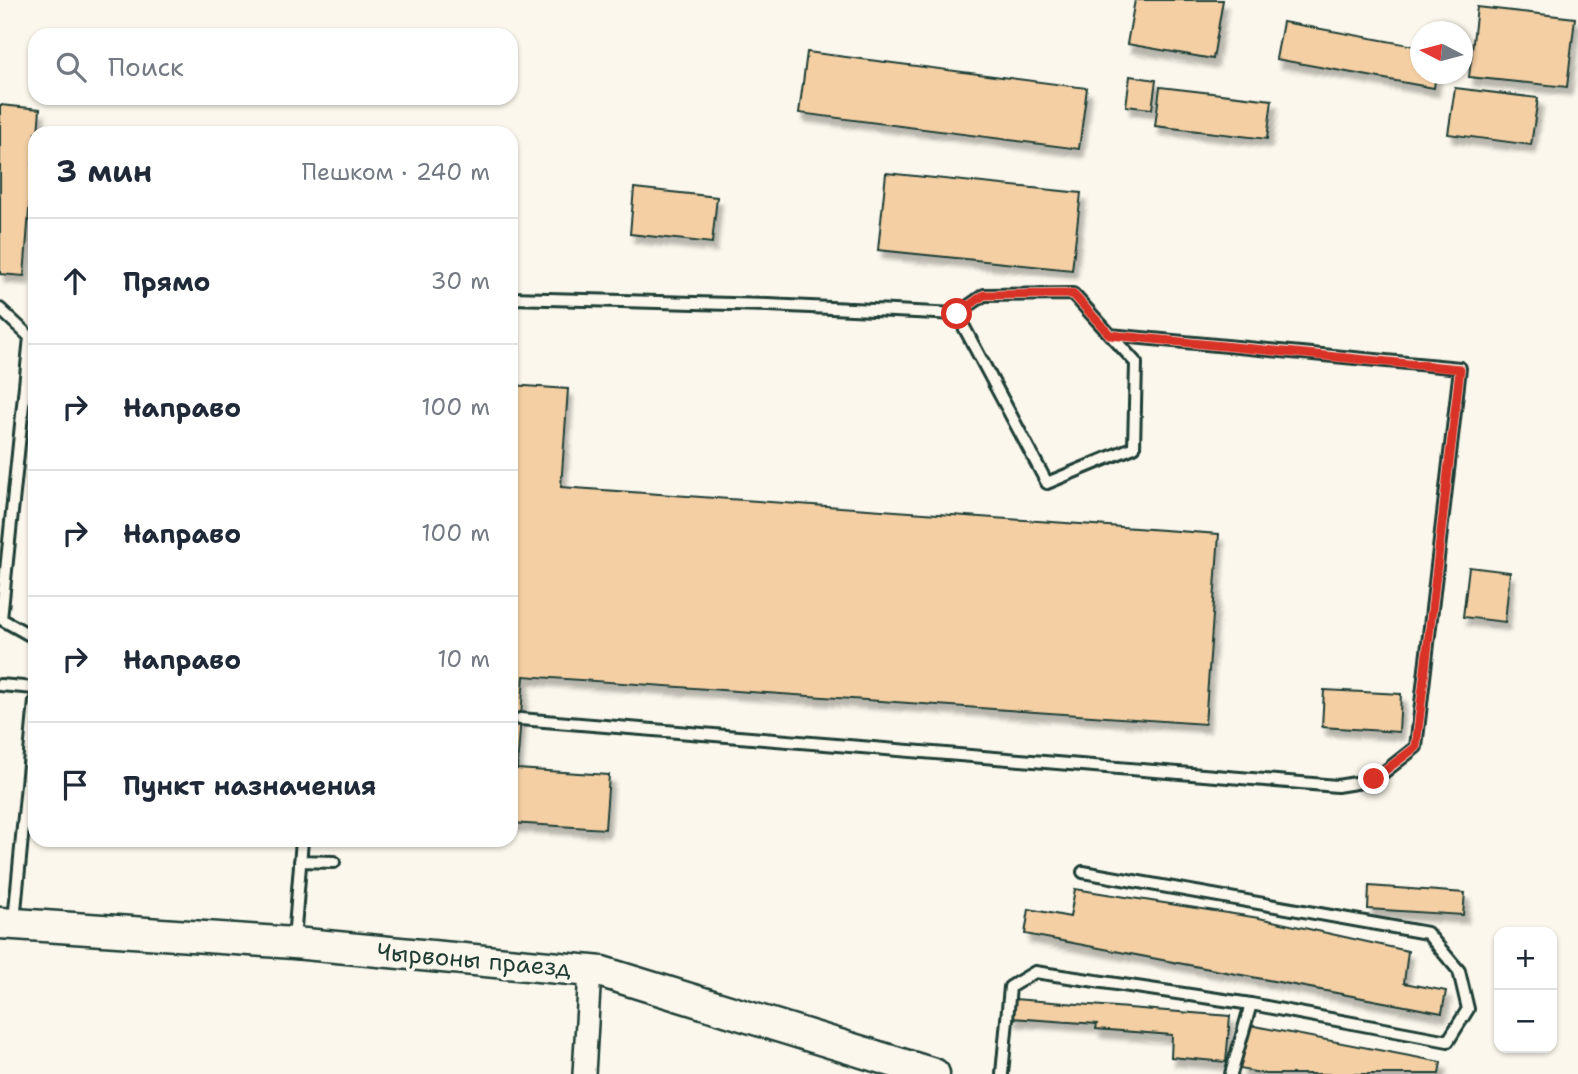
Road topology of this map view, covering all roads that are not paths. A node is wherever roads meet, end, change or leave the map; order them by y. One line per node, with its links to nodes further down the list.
1 (518, 299): 3 (lane)
2 (0, 309): 4 (lane)
3 (957, 314): 5 (lane); 5 (lane)
4 (28, 335)
5 (1110, 335): 10 (lane)
6 (28, 356): 7 (lane)
7 (28, 634)
8 (0, 685): 9 (lane)
9 (28, 687)
10 (520, 719)
11 (28, 756): 16 (lane)
12 (301, 847): 13 (lane)
13 (300, 861): 14 (lane); 17 (lane)
14 (334, 862)
15 (1083, 872): 19 (lane)
16 (7, 923): 17 (street, Чырвоны праезд)
17 (294, 943): 18 (street, Чырвоны праезд)
18 (590, 971): 20 (street, Чырвоны праезд); 21 (street)
19 (1251, 1004): 23 (lane); 24 (lane)
20 (902, 1070): 22 (street, Чырвоны праезд)
21 (584, 1074)
22 (934, 1074)
23 (1002, 1074)
24 (1231, 1074)

